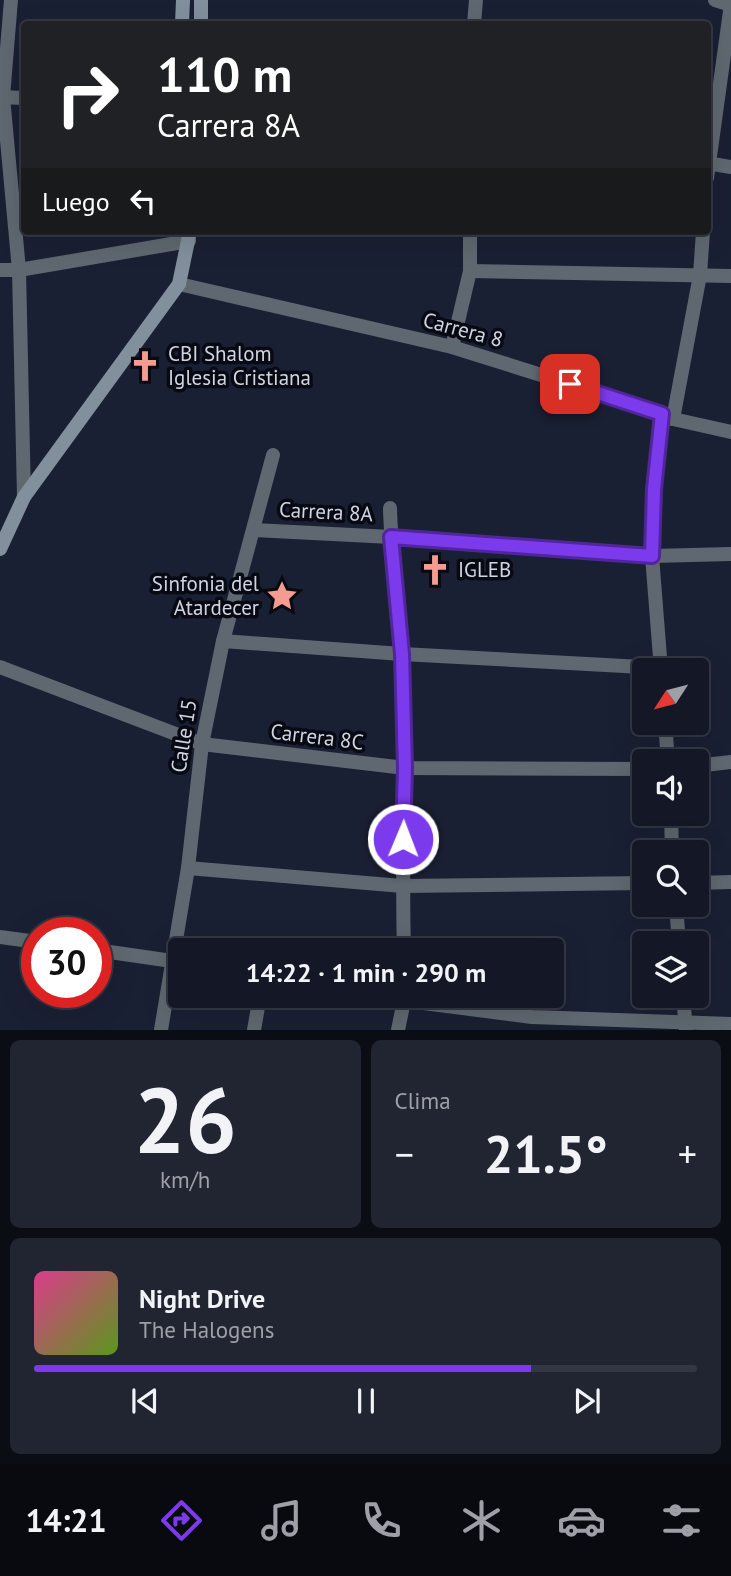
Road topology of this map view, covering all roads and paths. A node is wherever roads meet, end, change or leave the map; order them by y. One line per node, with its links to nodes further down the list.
1 (11, 0): 10 (street)
2 (183, 0): 7 (main road)
3 (201, 0): 8 (main road)
4 (476, 0): 9 (street)
5 (715, 0): 6 (street)
6 (731, 4): 12 (street)
7 (182, 21)
8 (201, 21)
9 (474, 21)
10 (2, 97): 11 (street); 19 (street)
11 (21, 98)
12 (711, 141)
13 (731, 167): 14 (street)
14 (711, 168)
15 (470, 235): 20 (street)
16 (703, 235): 21 (street)
17 (190, 236): 19 (street); 23 (main road)
18 (0, 270): 19 (street)
19 (19, 270): 28 (street)
20 (470, 271): 21 (street); 24 (street)
21 (700, 275): 22 (street); 25 (street)
22 (731, 276)
23 (179, 284): 24 (street, Carrera 8); 28 (main road)
24 (452, 347): 25 (street, Carrera 8)
25 (668, 416): 26 (street, Carrera 8); 34 (street)
26 (731, 432)
27 (273, 455): 30 (street, Calle 15)
28 (24, 497): 32 (main road)
29 (390, 508): 31 (street)
30 (254, 530): 31 (street, Carrera 8A); 35 (street, Calle 15)
31 (391, 537): 34 (street, Carrera 8A); 36 (street)
32 (0, 549)
33 (731, 554): 34 (street, Carrera 8A)
34 (652, 556): 37 (street)
35 (223, 641): 36 (street); 40 (street, Calle 15)
36 (402, 654): 39 (street); 43 (street)
37 (660, 658)
38 (0, 667): 40 (street, Carrera 8C)
39 (632, 667)
40 (202, 744): 43 (street, Carrera 8C); 45 (street, Calle 15)
41 (731, 762): 42 (street)
42 (709, 765)
43 (405, 768): 44 (street, Carrera 8C); 49 (street)
44 (632, 769)
45 (188, 868): 49 (street); 51 (street, Calle 15)
46 (731, 882): 48 (street)
47 (632, 883): 49 (street)
48 (709, 883)
49 (402, 886): 52 (street)
50 (0, 937): 53 (street)
51 (179, 938)
52 (404, 938)
53 (21, 940)
54 (112, 952): 55 (street)
55 (168, 960)
56 (168, 998): 63 (street, Calle 15)
57 (258, 1008): 64 (street)
58 (404, 1008): 65 (street)
59 (469, 1008): 62 (street)
60 (684, 1008): 62 (street)
61 (731, 1024): 62 (street)
62 (686, 1027)
63 (161, 1030)
64 (254, 1030)
65 (398, 1030)

